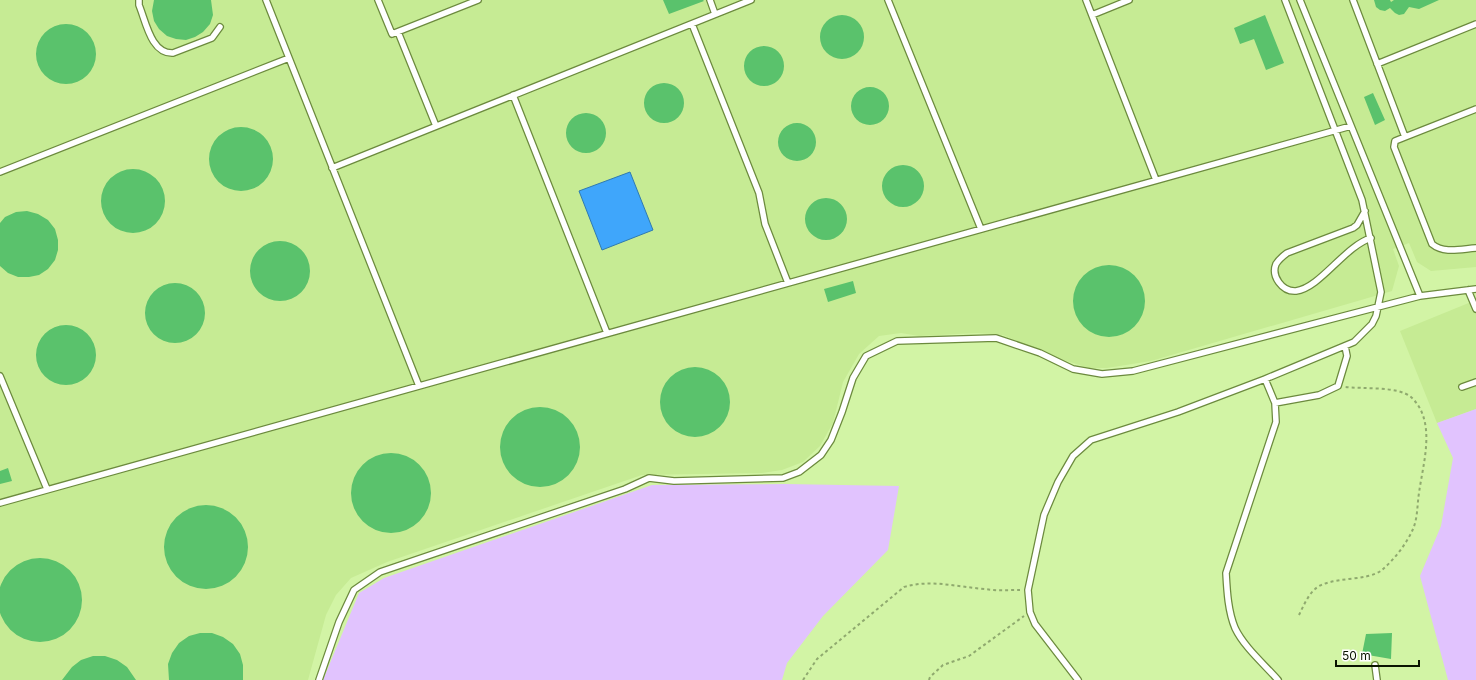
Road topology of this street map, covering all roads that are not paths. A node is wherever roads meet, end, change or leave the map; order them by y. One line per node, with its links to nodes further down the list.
1 (139, 0): 17 (lane)
2 (266, 0): 19 (lane)
3 (378, 0): 18 (lane)
4 (478, 0): 18 (lane)
5 (710, 0): 13 (lane)
6 (751, 0): 13 (lane)
7 (889, 0): 31 (lane)
8 (1086, 0): 14 (lane)
9 (1129, 0): 14 (lane)
10 (1285, 0): 25 (lane)
11 (1300, 0): 24 (lane)
12 (1353, 0): 20 (lane)
13 (715, 14): 15 (lane)
14 (1092, 15): 29 (lane)
15 (692, 24): 21 (lane); 34 (lane)
16 (1476, 24): 20 (lane)
17 (220, 27)
18 (398, 32): 23 (lane)
19 (289, 58): 27 (lane); 28 (lane)
20 (1377, 64): 26 (lane)
21 (513, 95): 23 (lane); 40 (lane)
22 (1476, 109): 26 (lane)
23 (436, 126): 27 (lane)
24 (1351, 126): 25 (lane); 37 (lane)
25 (1336, 130): 29 (lane); 30 (lane)
26 (1405, 137): 33 (lane)
27 (332, 168): 45 (lane)
28 (0, 172)
29 (1156, 180): 31 (lane)
30 (1366, 211): 32 (lane); 32 (lane)
31 (981, 229): 34 (lane)
32 (1371, 238): 38 (lane)
33 (1476, 248)
34 (788, 283): 40 (lane)
35 (1476, 289): 36 (lane)
36 (1468, 290): 37 (lane); 39 (lane)
37 (1420, 296): 38 (lane)
38 (1379, 307): 41 (lane); 51 (lane)
39 (1476, 309)
40 (606, 334): 45 (lane)
41 (1345, 346): 43 (lane); 47 (lane)
42 (0, 376): 48 (lane)
43 (1264, 380): 47 (lane); 52 (lane)
44 (1476, 382): 46 (lane)
45 (419, 386): 48 (lane)
46 (1462, 388)
47 (1275, 403): 53 (lane)
48 (48, 489): 49 (lane)
49 (0, 503)
50 (1374, 665): 54 (lane)
51 (319, 680)
52 (1078, 680)
53 (1278, 680)
54 (1377, 680)

